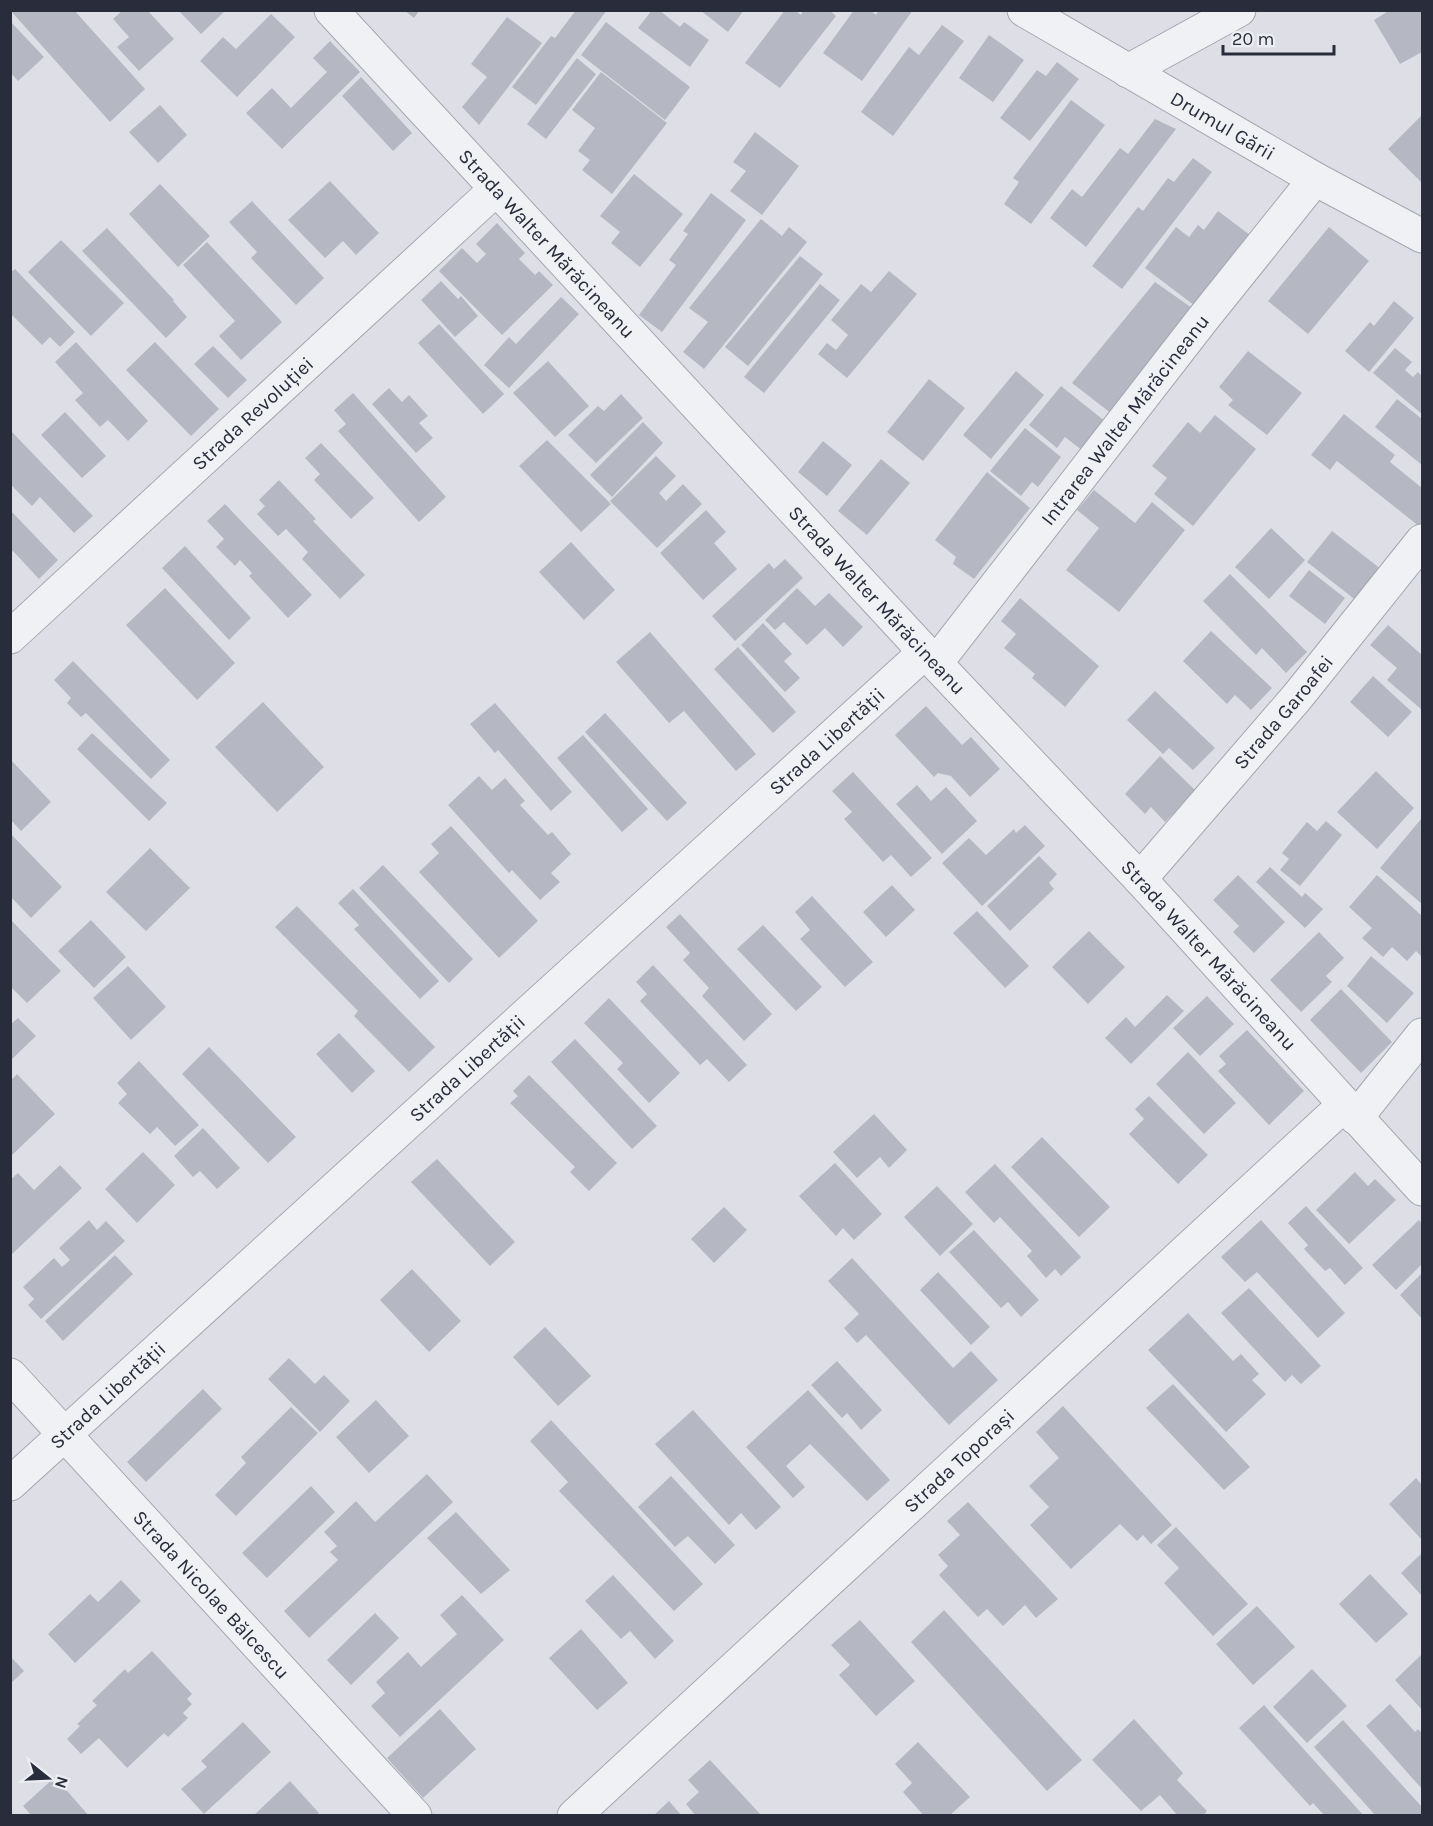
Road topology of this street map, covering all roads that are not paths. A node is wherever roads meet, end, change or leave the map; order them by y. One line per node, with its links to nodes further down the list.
1 (331, 10): 6 (street, Strada Walter Mărăcineanu)
2 (1024, 10): 4 (street, Drumul Gării)
3 (1239, 10): 4 (street)
4 (1128, 71): 5 (street, Drumul Gării)
5 (1315, 179): 7 (street, Drumul Gării); 10 (street, Intrarea Walter Mărăcineanu)
6 (495, 190): 9 (street, Strada Revoluției); 10 (street, Strada Walter Mărăcineanu)
7 (1422, 236)
8 (1422, 541): 11 (street, Strada Garoafei)
9 (10, 637)
10 (930, 657): 11 (street, Strada Walter Mărăcineanu); 16 (street, Strada Libertății)
11 (1140, 879): 13 (street, Strada Walter Mărăcineanu)
12 (1422, 1035): 13 (street, Strada Toporași)
13 (1350, 1111): 14 (street, Strada Walter Mărăcineanu); 19 (street, Strada Toporași)
14 (1422, 1189)
15 (10, 1375): 16 (street, Strada Nicolae Bălcescu)
16 (65, 1434): 17 (street, Strada Libertății); 18 (street, Strada Nicolae Bălcescu)
17 (10, 1484)
18 (415, 1815)
19 (574, 1815)

